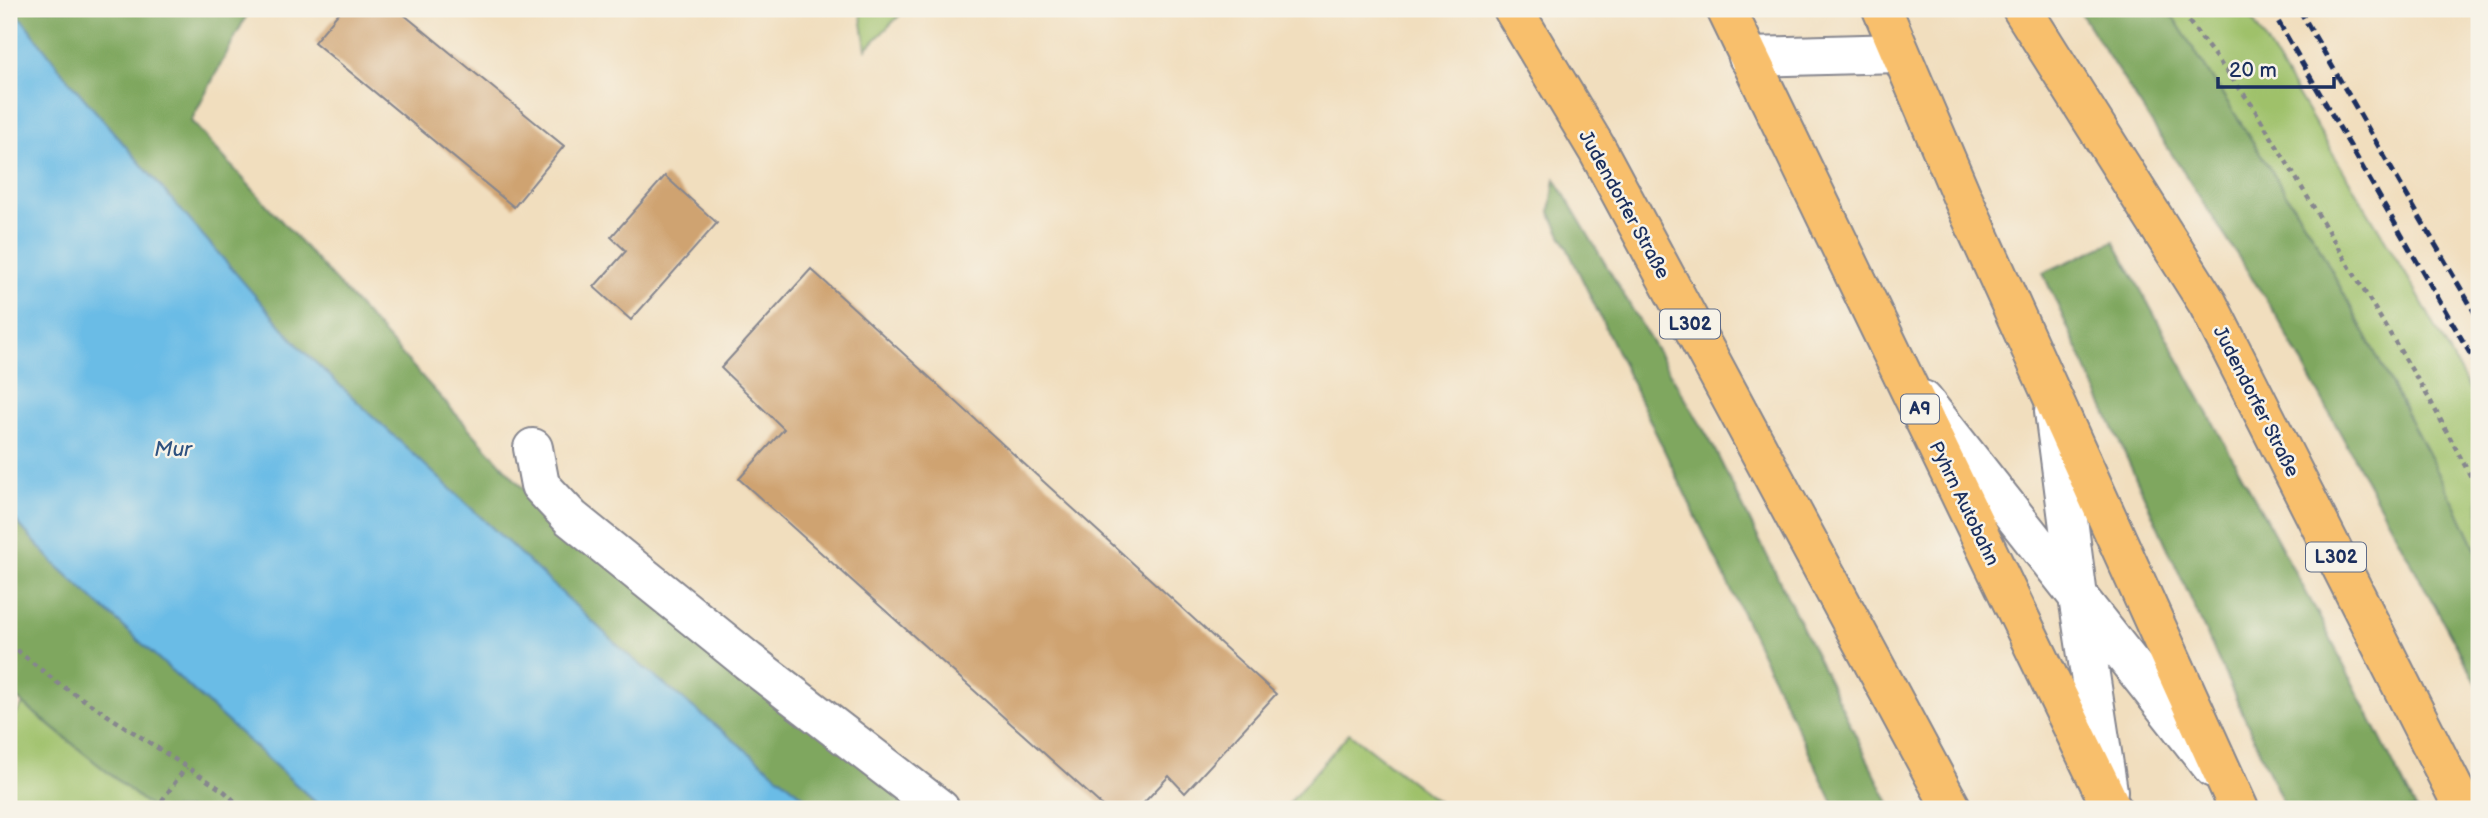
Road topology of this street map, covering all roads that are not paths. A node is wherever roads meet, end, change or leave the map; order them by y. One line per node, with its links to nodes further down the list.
1 (1513, 9): 14 (main road, Judendorfer Straße / L302)
2 (1726, 9): 6 (main road, Pyhrn Autobahn / A9)
3 (1882, 9): 5 (main road)
4 (2022, 9): 15 (main road, Judendorfer Straße / L302)
5 (1900, 52): 6 (lane); 8 (main road)
6 (1748, 57): 7 (main road, Pyhrn Autobahn / A9)
7 (1904, 376): 10 (lane); 12 (main road, Pyhrn Autobahn / A9)
8 (2052, 394): 10 (lane); 11 (main road)
9 (533, 448): 13 (lane)
10 (2078, 597): 11 (lane); 12 (lane)
11 (2235, 799)
12 (2111, 806)
13 (940, 809)
14 (1952, 809)
15 (2464, 809)

